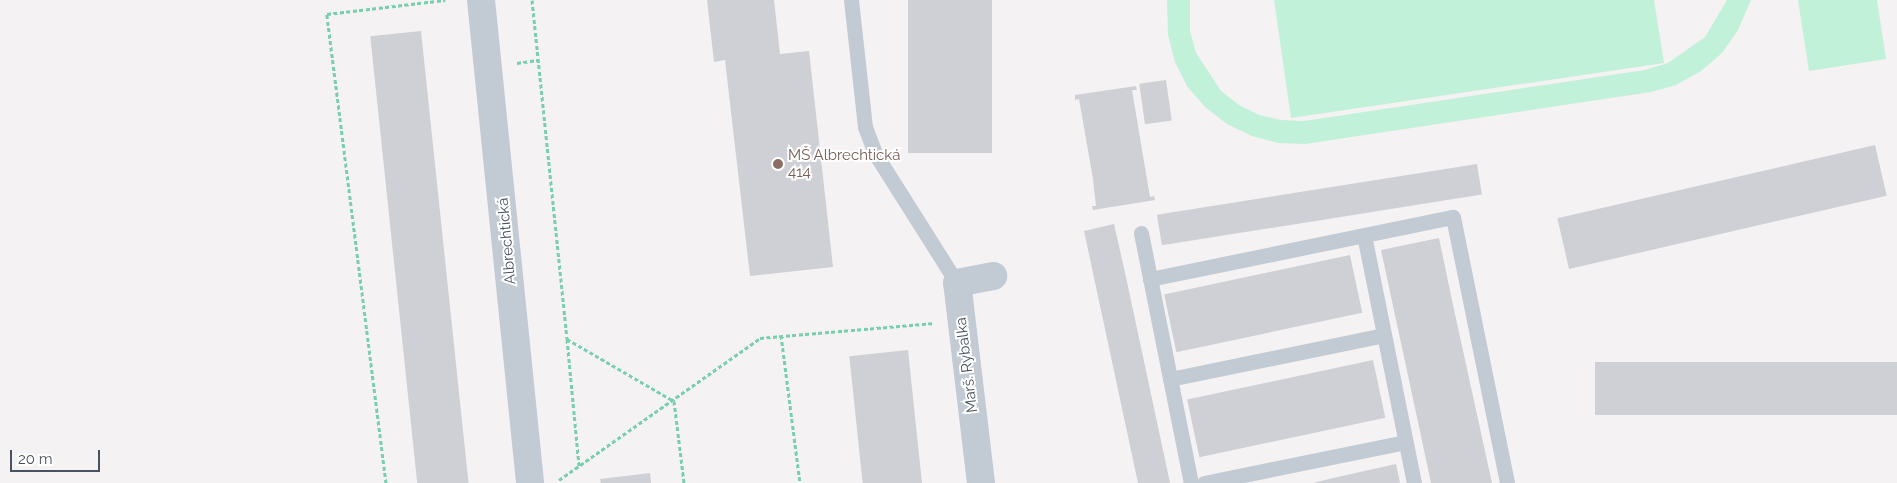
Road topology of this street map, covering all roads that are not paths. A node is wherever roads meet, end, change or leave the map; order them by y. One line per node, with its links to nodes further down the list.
1 (482, 0): 11 (street, Albrechtická)
2 (851, 0): 7 (lane)
3 (1141, 233): 6 (lane)
4 (1364, 235): 6 (lane); 8 (lane); 16 (lane)
5 (993, 276): 7 (street)
6 (1150, 279): 9 (lane)
7 (958, 283): 12 (street, Marš. Rybalka)
8 (1384, 335): 9 (lane); 10 (lane)
9 (1170, 379): 13 (lane)
10 (1405, 442): 14 (lane); 15 (lane)
11 (530, 483)
12 (981, 483)
13 (1191, 483)
14 (1204, 483)
15 (1414, 483)
16 (1507, 483)

